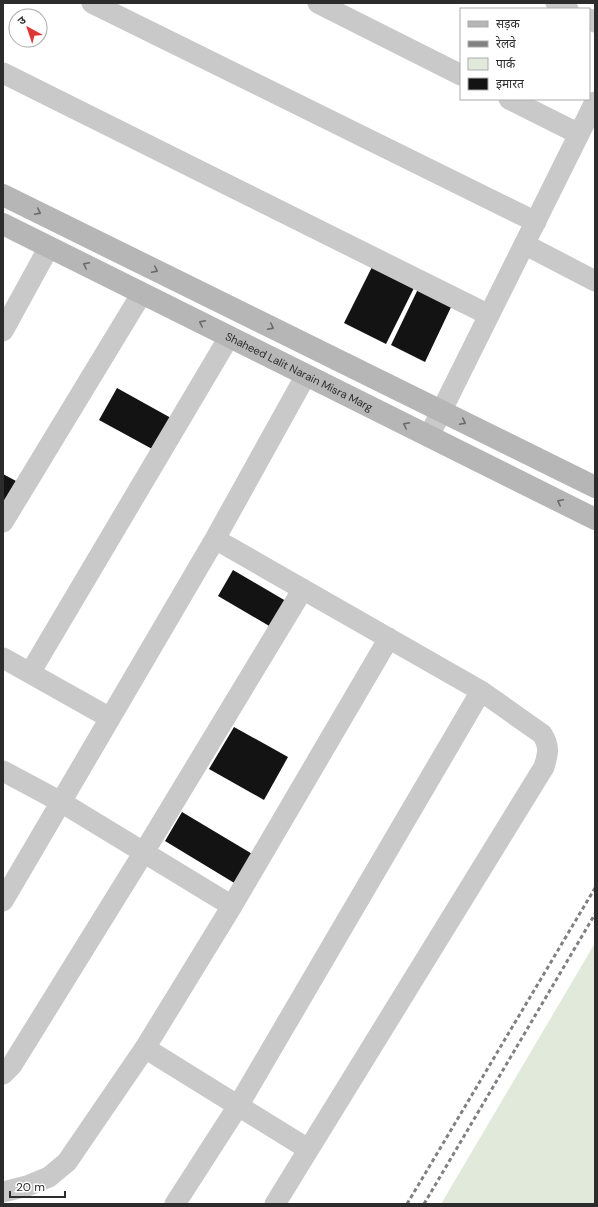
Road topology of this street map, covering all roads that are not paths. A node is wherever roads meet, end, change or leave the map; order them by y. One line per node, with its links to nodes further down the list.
1 (92, 3): 11 (street)
2 (318, 3): 6 (street)
3 (556, 3): 4 (street)
4 (566, 8)
5 (3, 73): 17 (street)
6 (460, 74)
7 (511, 100): 9 (street)
8 (595, 102): 9 (street)
9 (579, 134): 11 (street)
10 (3, 195): 21 (street, one-way to 21)
11 (536, 222): 13 (street)
12 (3, 224): 14 (street, Shaheed Lalit Narain Misra Marg)
13 (524, 244): 15 (street); 17 (street)
14 (49, 247): 16 (street, Shaheed Lalit Narain Misra Marg, one-way to 14); 18 (street)
15 (595, 281)
16 (142, 293): 19 (street, Shaheed Lalit Narain Misra Marg, one-way to 16); 25 (street)
17 (489, 315): 21 (street)
18 (3, 331)
19 (229, 337): 20 (street, Shaheed Lalit Narain Misra Marg); 30 (street)
20 (306, 375): 22 (street, Shaheed Lalit Narain Misra Marg, one-way to 20); 26 (street)
21 (441, 411): 22 (street); 23 (street, one-way to 23)
22 (429, 436): 24 (street, Shaheed Lalit Narain Misra Marg, one-way to 22)
23 (595, 487)
24 (595, 519)
25 (3, 522)
26 (215, 539): 27 (street); 32 (street)
27 (303, 589): 28 (street); 35 (street)
28 (389, 638): 31 (street); 37 (street)
29 (3, 658): 30 (street)
30 (30, 673): 32 (street)
31 (481, 691): 40 (street); 41 (street)
32 (110, 718): 34 (street)
33 (3, 770): 34 (street)
34 (61, 802): 35 (street); 36 (street)
35 (144, 852): 37 (street); 39 (street)
36 (3, 901)
37 (232, 906): 38 (street)
38 (145, 1048): 40 (street); 42 (street)
39 (3, 1074)
40 (238, 1106): 41 (street); 43 (street)
41 (308, 1149): 44 (street)
42 (3, 1192)
43 (174, 1204)
44 (275, 1204)

